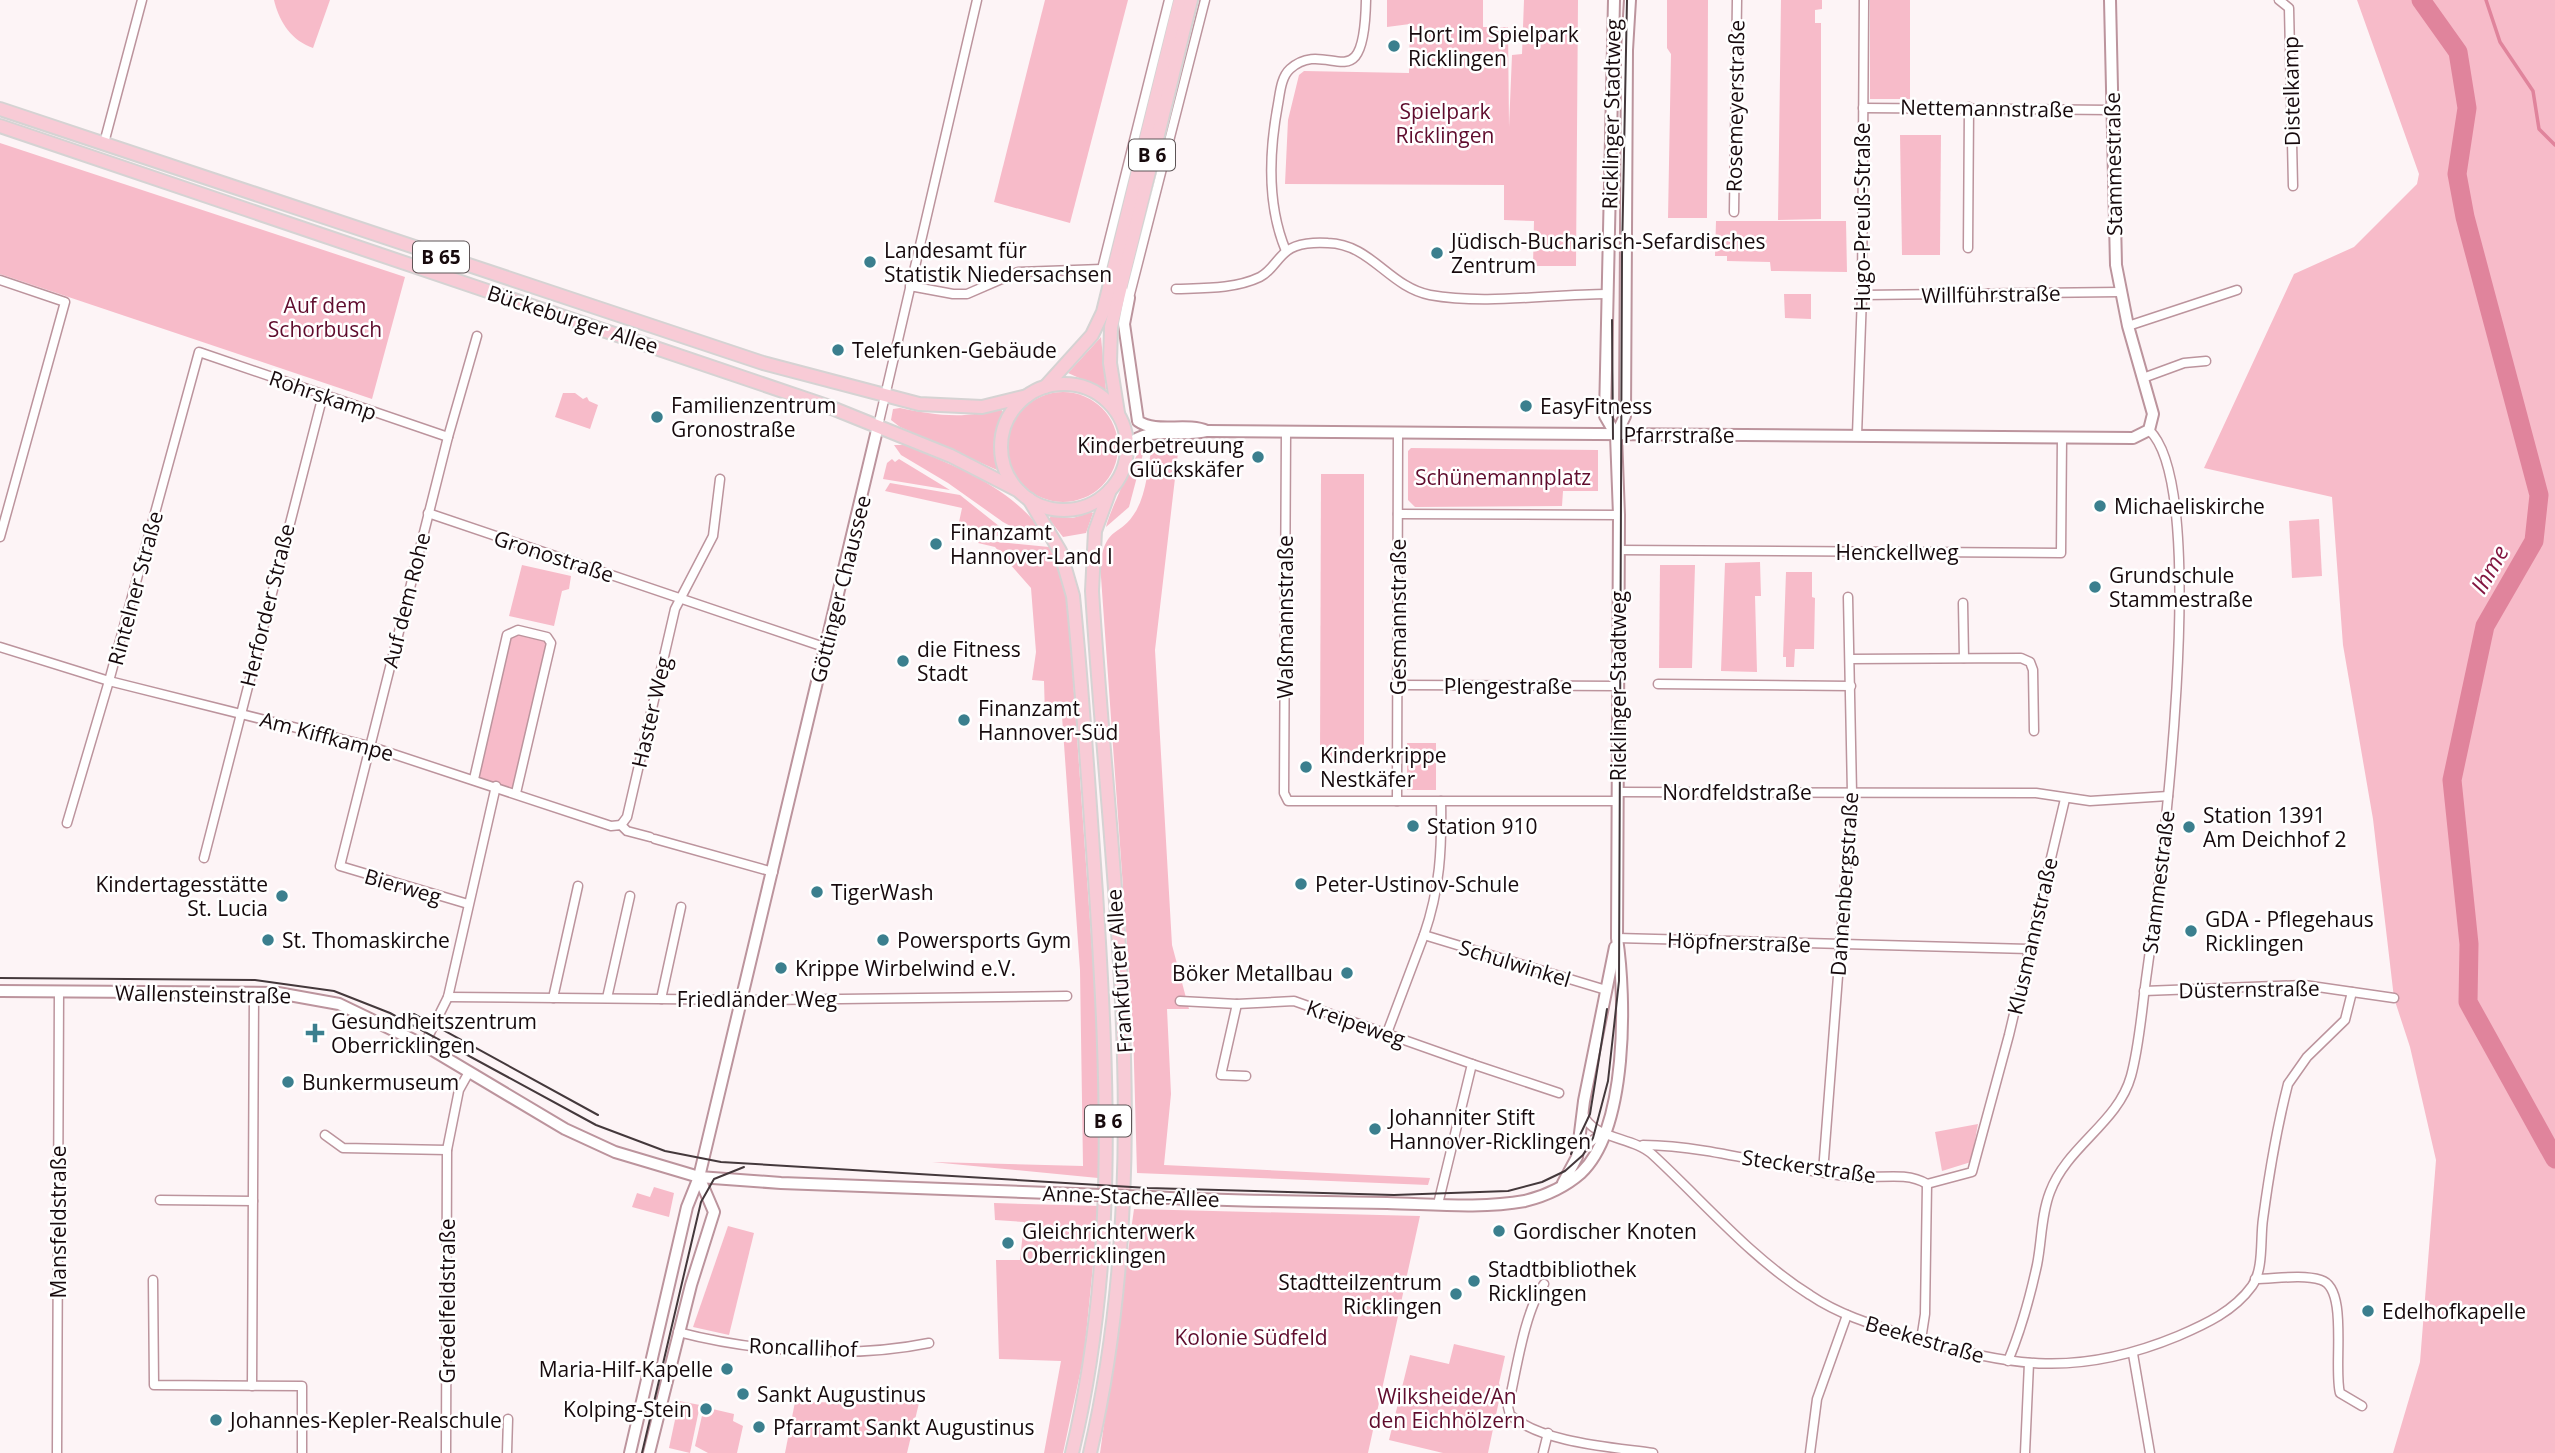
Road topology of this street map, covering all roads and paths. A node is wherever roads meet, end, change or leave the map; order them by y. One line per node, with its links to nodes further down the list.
1 (142, 0): 19 (street)
2 (977, 0): 26 (street, Göttinger Chaussee)
3 (1169, 0): 24 (street)
4 (1180, 0): 24 (main road, B 6)
5 (1191, 0): 30 (main road, B 6)
6 (1205, 0): 30 (street)
7 (1366, 0): 23 (street)
8 (1614, 0): 31 (street, Ricklinger Stadtweg)
9 (1630, 0): 48 (street, Ricklinger Stadtweg)
10 (1737, 0): 21 (street, Rosemeyerstraße)
11 (1864, 0): 15 (street, Hugo-Preuß-Straße)
12 (2110, 0): 17 (street, Stammestraße)
13 (2279, 0): 20 (street, Distelkamp)
14 (1969, 107): 15 (street, Nettemannstraße); 17 (street, Nettemannstraße); 22 (street)
15 (1863, 108): 32 (street, Hugo-Preuß-Straße)
16 (0, 109): 19 (main road, Bückeburger Allee / B 65)
17 (2112, 110): 29 (street, Stammestraße)
18 (0, 126): 43 (main road, Bückeburger Allee / B 65)
19 (104, 143): 40 (main road, Bückeburger Allee / B 65)
20 (2293, 186)
21 (1734, 212)
22 (1968, 248)
23 (1286, 251): 27 (street); 31 (street)
24 (1107, 273): 26 (street); 38 (main road, B 6)
25 (0, 280): 59 (street)
26 (910, 286): 40 (street, Göttinger Chaussee)
27 (1176, 289)
28 (2237, 290): 33 (street)
29 (2120, 292): 32 (street, Willführstraße); 33 (street, Stammestraße)
30 (1124, 293): 42 (main road, B 6); 45 (street, Pfarrstraße)
31 (1607, 294): 48 (street, Ricklinger Stadtweg)
32 (1863, 295): 49 (street, Hugo-Preuß-Straße)
33 (2128, 326): 37 (street, Stammestraße)
34 (477, 336): 50 (street, Auf dem Rohe)
35 (198, 352): 39 (street, Rohrskamp); 68 (street, Rintelner Straße)
36 (2206, 362): 37 (street)
37 (2143, 378): 44 (street, Stammestraße)
38 (1045, 387): 41 (main road, B 6); 42 (main road, B 6)
39 (323, 394): 50 (street, Rohrskamp); 73 (street, Herforder Straße)
40 (885, 396): 41 (main road, Bückeburger Allee / B 65); 43 (street, Göttinger Chaussee)
41 (1027, 396): 55 (main road, B 6)
42 (1118, 414): 52 (main road, B 6)
43 (878, 426): 55 (main road, Bückeburger Allee / B 65); 65 (street, Göttinger Chaussee)
44 (2149, 429): 51 (street, Pfarrstraße); 81 (street, Stammestraße)
45 (1207, 431): 46 (street, Pfarrstraße); 52 (street, Pfarrstraße)
46 (1286, 432): 47 (street, Pfarrstraße); 83 (street, Waßmannstraße)
47 (1398, 433): 48 (street, Pfarrstraße); 57 (street, Gesmannstraße)
48 (1616, 435): 49 (street, Pfarrstraße); 58 (street, Ricklinger Stadtweg)
49 (1857, 435): 51 (street, Pfarrstraße)
50 (448, 437): 56 (street, Auf dem Rohe)
51 (2062, 437): 60 (street, Henckellweg)
52 (1127, 446): 54 (main road, B 6)
53 (720, 479): 61 (street)
54 (1110, 490): 55 (main road); 156 (main road, Frankfurter Allee / B 6)
55 (1024, 495): 155 (main road, Frankfurter Allee / B 6)
56 (428, 513): 61 (street, Gronostraße); 75 (street, Auf dem Rohe)
57 (1398, 514): 58 (street); 70 (street, Gesmannstraße)
58 (1619, 515): 60 (street, Ricklinger Stadtweg)
59 (0, 537)
60 (1618, 550): 71 (street, Ricklinger Stadtweg)
61 (681, 597): 65 (street, Gronostraße); 87 (street, Haster Weg)
62 (1848, 597): 67 (street, Dannenbergstraße)
63 (1963, 603): 66 (street)
64 (0, 647): 68 (street, Am Kiffkampe)
65 (827, 648): 90 (street, Göttinger Chaussee)
66 (1964, 658): 67 (street); 74 (street)
67 (1850, 659): 72 (street, Dannenbergstraße)
68 (109, 681): 73 (street, Am Kiffkampe); 86 (street, Rintelner Straße)
69 (1658, 684): 72 (street)
70 (1398, 685): 71 (street, Plengestraße); 84 (street, Gesmannstraße)
71 (1618, 686): 80 (street, Ricklinger Stadtweg)
72 (1851, 687): 79 (street, Dannenbergstraße)
73 (239, 713): 75 (street, Am Kiffkampe); 88 (street, Herforder Straße)
74 (2034, 731)
75 (369, 746): 76 (street, Am Kiffkampe); 89 (street, Auf dem Rohe)
76 (474, 779): 77 (street, Am Kiffkampe); 78 (street)
77 (496, 786): 78 (street, Am Kiffkampe); 93 (street)
78 (516, 793): 87 (street, Am Kiffkampe)
79 (1852, 793): 80 (street, Nordfeldstraße); 82 (street, Nordfeldstraße); 97 (street, Dannenbergstraße)
80 (1618, 796): 85 (street, Nordfeldstraße); 96 (street, Ricklinger Stadtweg)
81 (2168, 796): 82 (street); 102 (street, Stammestraße)
82 (2065, 799): 98 (street, Klusmannstraße)
83 (1288, 801): 84 (street, Nordfeldstraße)
84 (1397, 801): 85 (street, Nordfeldstraße)
85 (1441, 801): 95 (street)
86 (67, 823)
87 (621, 825): 90 (street, Am Kiffkampe)
88 (204, 858)
89 (340, 866): 93 (street, Bierweg)
90 (773, 872): 111 (street, Göttinger Chaussee)
91 (578, 886): 107 (street)
92 (629, 896): 108 (street)
93 (468, 904): 106 (street)
94 (681, 907): 110 (street)
95 (1424, 935): 99 (street, Schulwinkel); 114 (street)
96 (1617, 938): 97 (street, Höpfnerstraße); 99 (street, Ricklinger Stadtweg); 121 (street, Ricklinger Stadtweg)
97 (1841, 945): 98 (street, Höpfnerstraße); 127 (street, Dannenbergstraße)
98 (2029, 949): 128 (street, Klusmannstraße)
99 (1606, 990): 120 (street, Ricklinger Stadtweg)
100 (0, 991): 101 (street, Wallensteinstraße)
101 (59, 991): 104 (street, Wallensteinstraße); 149 (street, Mansfeldstraße)
102 (2144, 991): 103 (street, Düsternstraße); 143 (street, Stammestraße)
103 (2352, 992): 109 (street, Düsternstraße); 135 (street)
104 (254, 993): 115 (street, Wallensteinstraße); 133 (street)
105 (1067, 996): 111 (street, Friedländer Weg)
106 (447, 997): 107 (street, Friedländer Weg); 115 (street)
107 (553, 998): 108 (street, Friedländer Weg)
108 (607, 998): 110 (street, Friedländer Weg)
109 (2394, 998)
110 (661, 999): 111 (street, Friedländer Weg)
111 (741, 999): 129 (street, Göttinger Chaussee)
112 (1180, 1001): 113 (street, Kreipeweg)
113 (1237, 1004): 114 (street, Kreipeweg); 118 (street)
114 (1387, 1033): 116 (street, Kreipeweg)
115 (424, 1045): 117 (street, Wallensteinstraße)
116 (1472, 1064): 119 (street, Kreipeweg); 134 (street)
117 (469, 1072): 125 (street, Gredelfeldstraße); 129 (street, Wallensteinstraße)
118 (1246, 1076)
119 (1559, 1093)
120 (1583, 1113): 122 (street, Beekestraße); 126 (street, Anne-Stache-Allee)
121 (1609, 1118): 122 (street, Anne-Stache-Allee)
122 (1603, 1132): 124 (street, Beekestraße); 126 (street, Anne-Stache-Allee); 131 (street, Anne-Stache-Allee)
123 (326, 1135): 125 (street)
124 (1643, 1145): 127 (street, Steckerstraße); 138 (street, Beekestraße)
125 (447, 1150): 151 (street, Gredelfeldstraße)
126 (1577, 1153): 131 (street, Anne-Stache-Allee)
127 (1823, 1172): 130 (street, Steckerstraße)
128 (1972, 1172): 130 (street, Steckerstraße)
129 (699, 1177): 134 (street, Anne-Stache-Allee, bridge); 139 (street); 153 (street, Göttinger Chaussee)
130 (1927, 1184): 140 (street)
131 (1560, 1188): 134 (street, Anne-Stache-Allee)
132 (160, 1200): 133 (street)
133 (253, 1201): 145 (street)
134 (1438, 1204)
135 (2255, 1279): 142 (street, Beekestraße); 146 (street)
136 (153, 1280): 145 (street)
137 (1544, 1284): 148 (street)
138 (1847, 1315): 140 (street, Beekestraße); 159 (street)
139 (678, 1332): 141 (street, Roncallihof); 154 (street)
140 (1921, 1340): 143 (street, Beekestraße)
141 (929, 1343)
142 (2133, 1354): 144 (street, Beekestraße); 161 (street)
143 (2008, 1361): 144 (street, Beekestraße)
144 (2029, 1363): 160 (street)
145 (252, 1386): 150 (street)
146 (2362, 1406)
147 (508, 1419): 152 (street)
148 (1548, 1433): 157 (street); 158 (street)
149 (57, 1453)
150 (302, 1453)
151 (446, 1453)
152 (508, 1453)
153 (631, 1453)
154 (649, 1453)
155 (1072, 1453)
156 (1090, 1453)
157 (1543, 1453)
158 (1653, 1453)
159 (1810, 1453)
160 (2025, 1453)
161 (2150, 1453)

